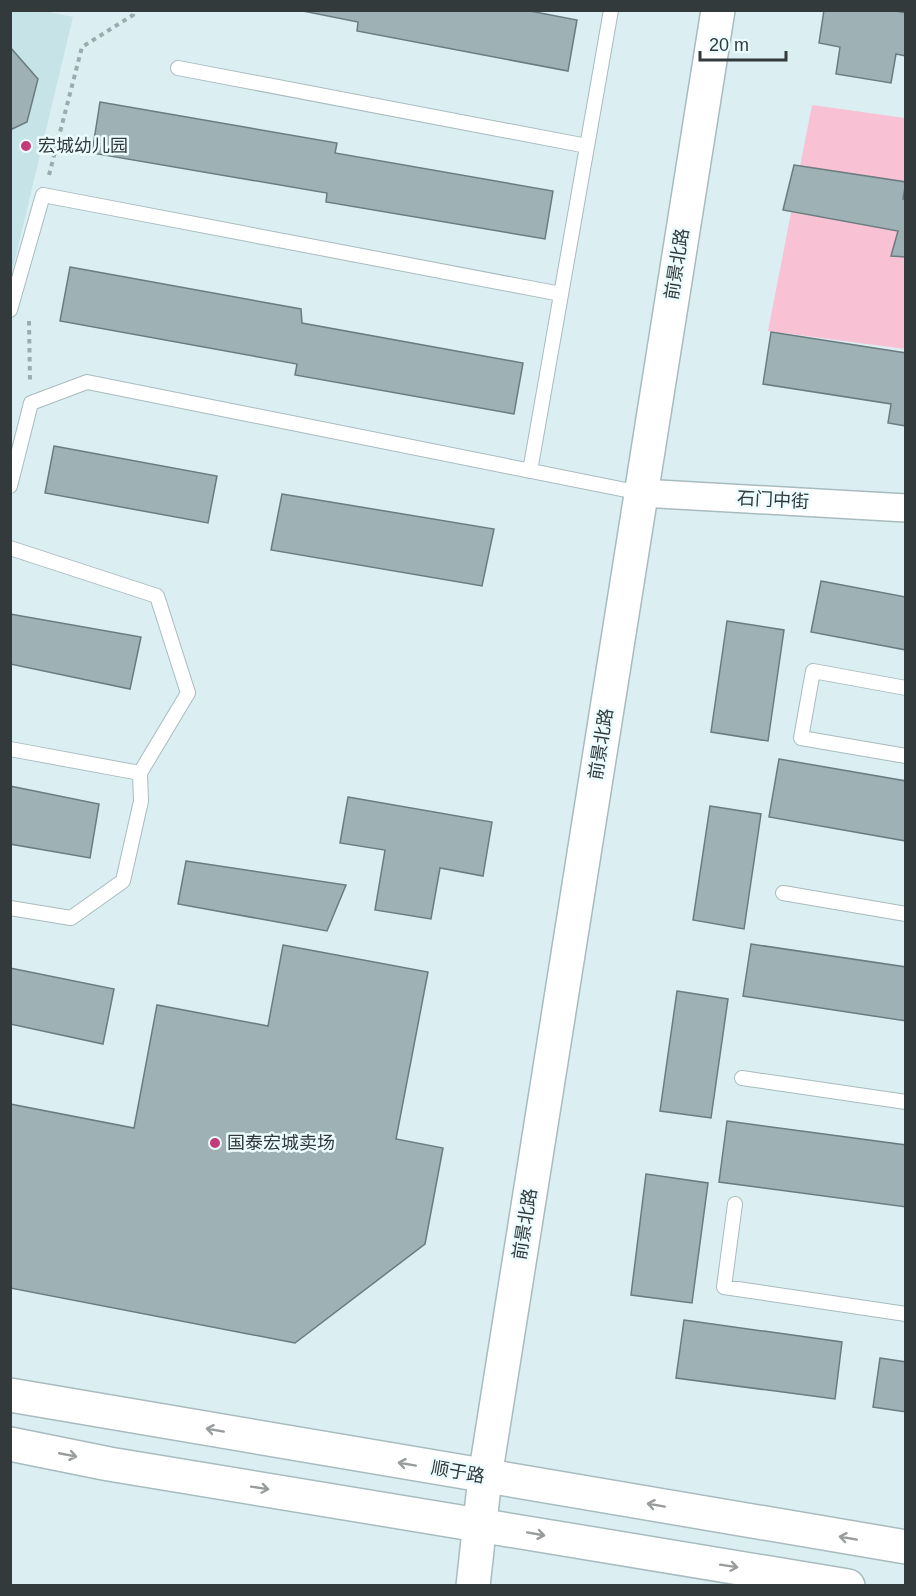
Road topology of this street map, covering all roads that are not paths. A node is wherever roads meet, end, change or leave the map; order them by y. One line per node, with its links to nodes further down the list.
1 (611, 10): 4 (lane)
2 (718, 10): 9 (main road, 前景北路)
3 (178, 68): 4 (lane)
4 (587, 146): 5 (lane)
5 (561, 294): 6 (lane); 7 (lane)
6 (10, 310)
7 (530, 471): 8 (lane); 9 (lane)
8 (10, 486)
9 (641, 493): 10 (street, 石门中街); 25 (main road, 前景北路)
10 (906, 508)
11 (10, 548): 15 (lane)
12 (906, 688): 14 (lane)
13 (10, 749): 15 (lane)
14 (906, 756)
15 (140, 773): 17 (lane)
16 (783, 893): 18 (lane)
17 (10, 908)
18 (906, 914)
19 (742, 1078): 20 (lane)
20 (906, 1102)
21 (735, 1204): 22 (lane)
22 (906, 1314)
23 (10, 1395): 25 (main road, 顺于路, one-way to 23)
24 (10, 1444): 26 (main road, one-way to 26)
25 (485, 1477): 26 (main road, 前景北路); 27 (main road, 顺于路, one-way to 25)
26 (479, 1524): 28 (main road, 前景北路); 29 (main road, one-way to 29)
27 (906, 1547)
28 (473, 1586)
29 (848, 1586)

